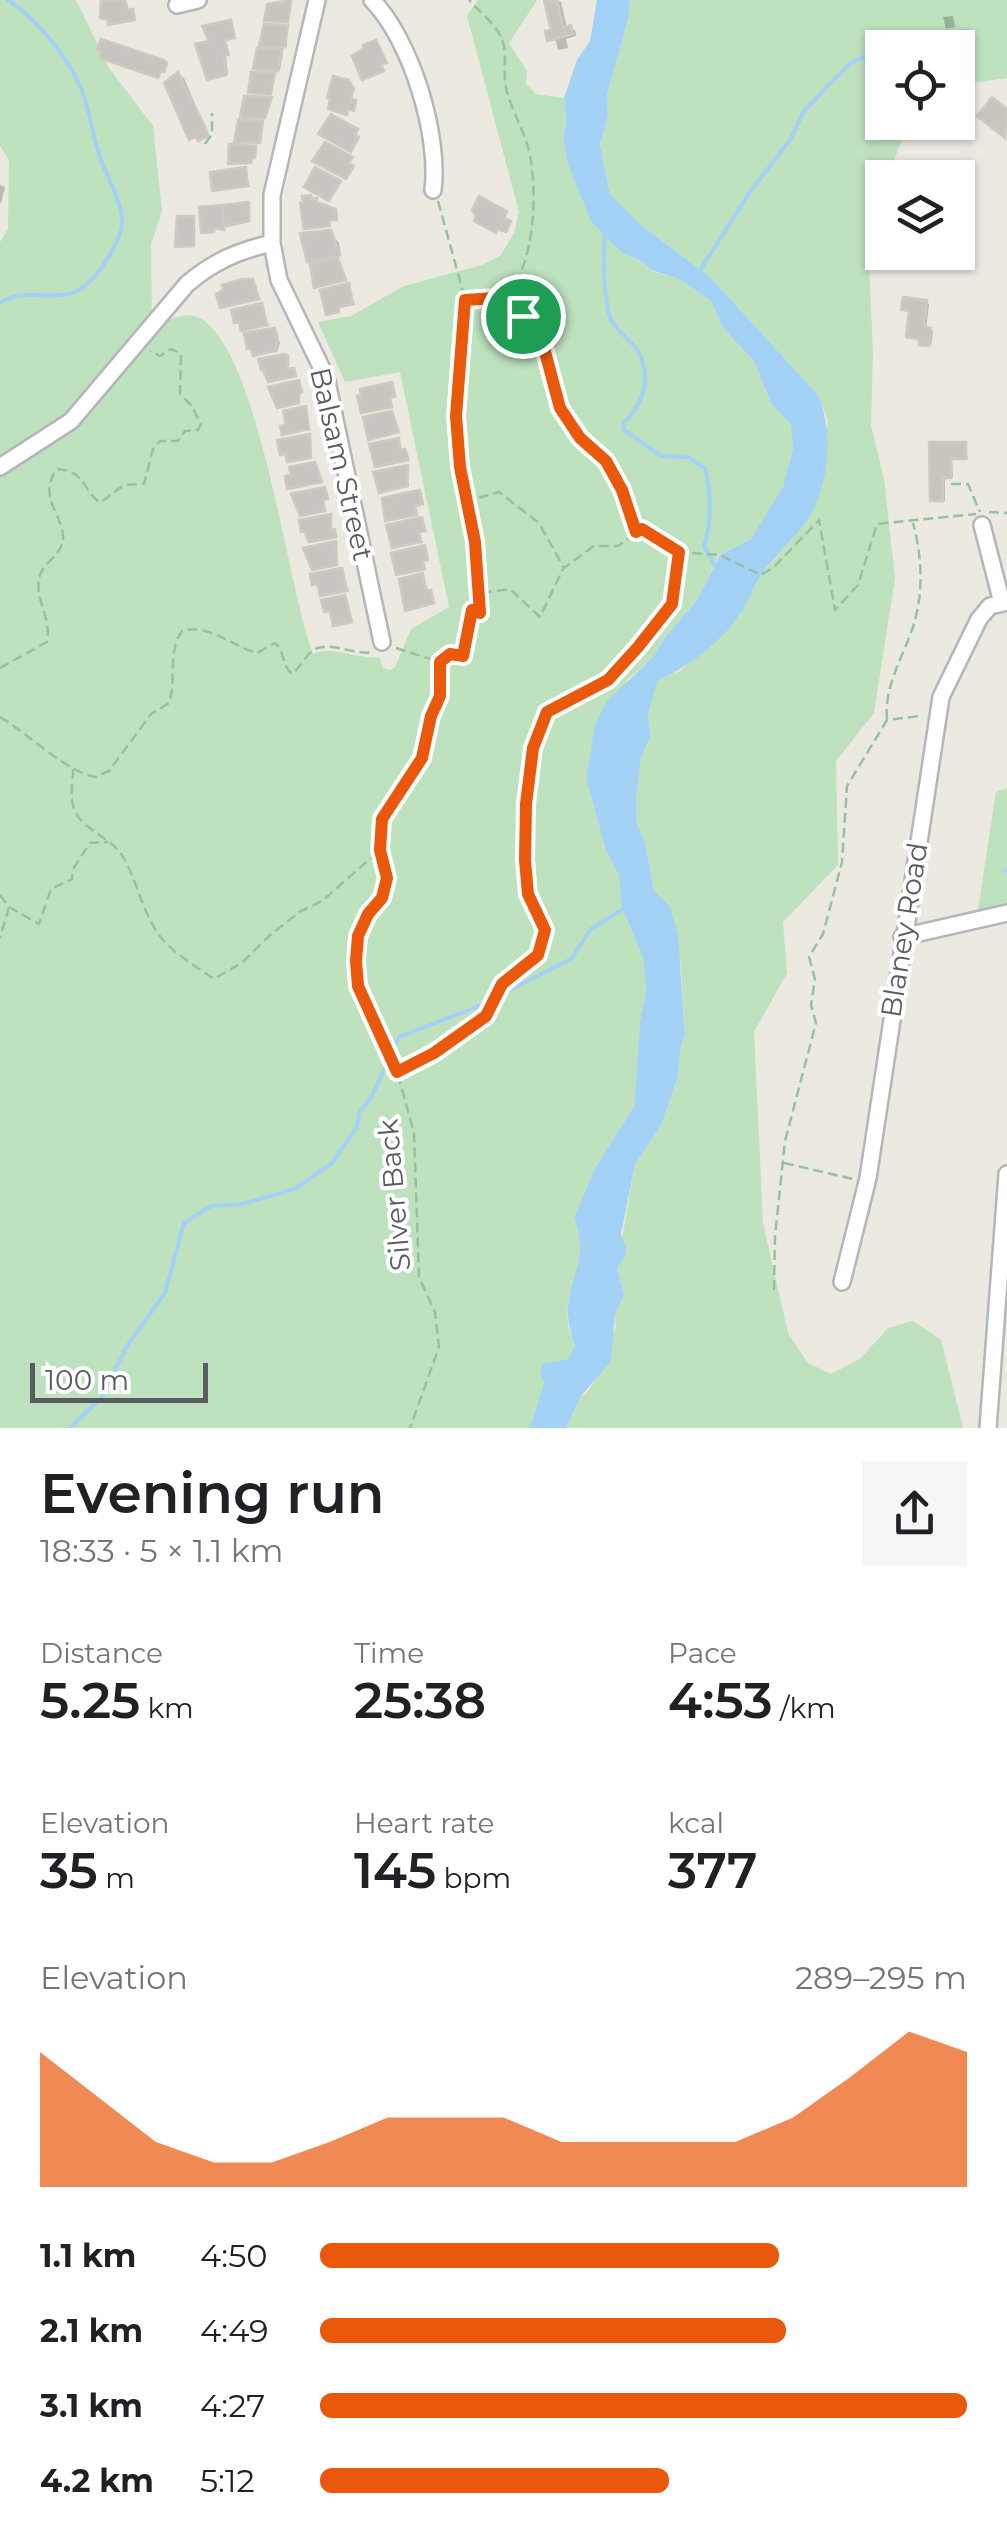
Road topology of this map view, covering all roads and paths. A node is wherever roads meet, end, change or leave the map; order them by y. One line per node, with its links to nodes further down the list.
1 (198, 0): 5 (street)
2 (317, 0): 9 (street, Balsam Street)
3 (372, 0): 8 (street)
4 (469, 0): 10 (path)
5 (178, 6)
6 (212, 113): 7 (path)
7 (205, 144)
8 (433, 190): 11 (path)
9 (272, 243): 12 (street); 24 (street, Balsam Street)
10 (496, 298): 11 (path); 19 (path)
11 (465, 300): 15 (path)
12 (135, 345): 13 (street); 26 (path)
13 (0, 467)
14 (951, 484): 17 (path)
15 (468, 500): 21 (path); 22 (path)
16 (1007, 513): 17 (path)
17 (981, 519): 18 (path); 23 (street)
18 (912, 522): 20 (path); 29 (path)
19 (636, 532): 20 (path); 21 (path)
20 (679, 552): 39 (path)
21 (564, 568): 22 (path)
22 (481, 594): 25 (path)
23 (1004, 603): 30 (street, Blaney Road)
24 (390, 646): 25 (path); 31 (path)
25 (440, 662): 33 (path, Silver Back)
26 (0, 668)
27 (919, 716): 29 (path); 30 (street)
28 (0, 717): 31 (path)
29 (887, 720): 40 (path)
30 (938, 720): 37 (street, Blaney Road)
31 (73, 769): 32 (path)
32 (112, 842): 33 (path); 35 (path)
33 (380, 850): 39 (path, Silver Back)
34 (0, 895): 35 (path)
35 (9, 908): 38 (path)
36 (1007, 913): 37 (street)
37 (902, 936): 43 (street, Blaney Road)
38 (0, 938)
39 (397, 1072): 45 (path, Silver Back)
40 (783, 1162): 42 (path); 44 (path)
41 (1007, 1174): 46 (street)
42 (853, 1179)
43 (842, 1282)
44 (774, 1290)
45 (410, 1428)
46 (988, 1428)

